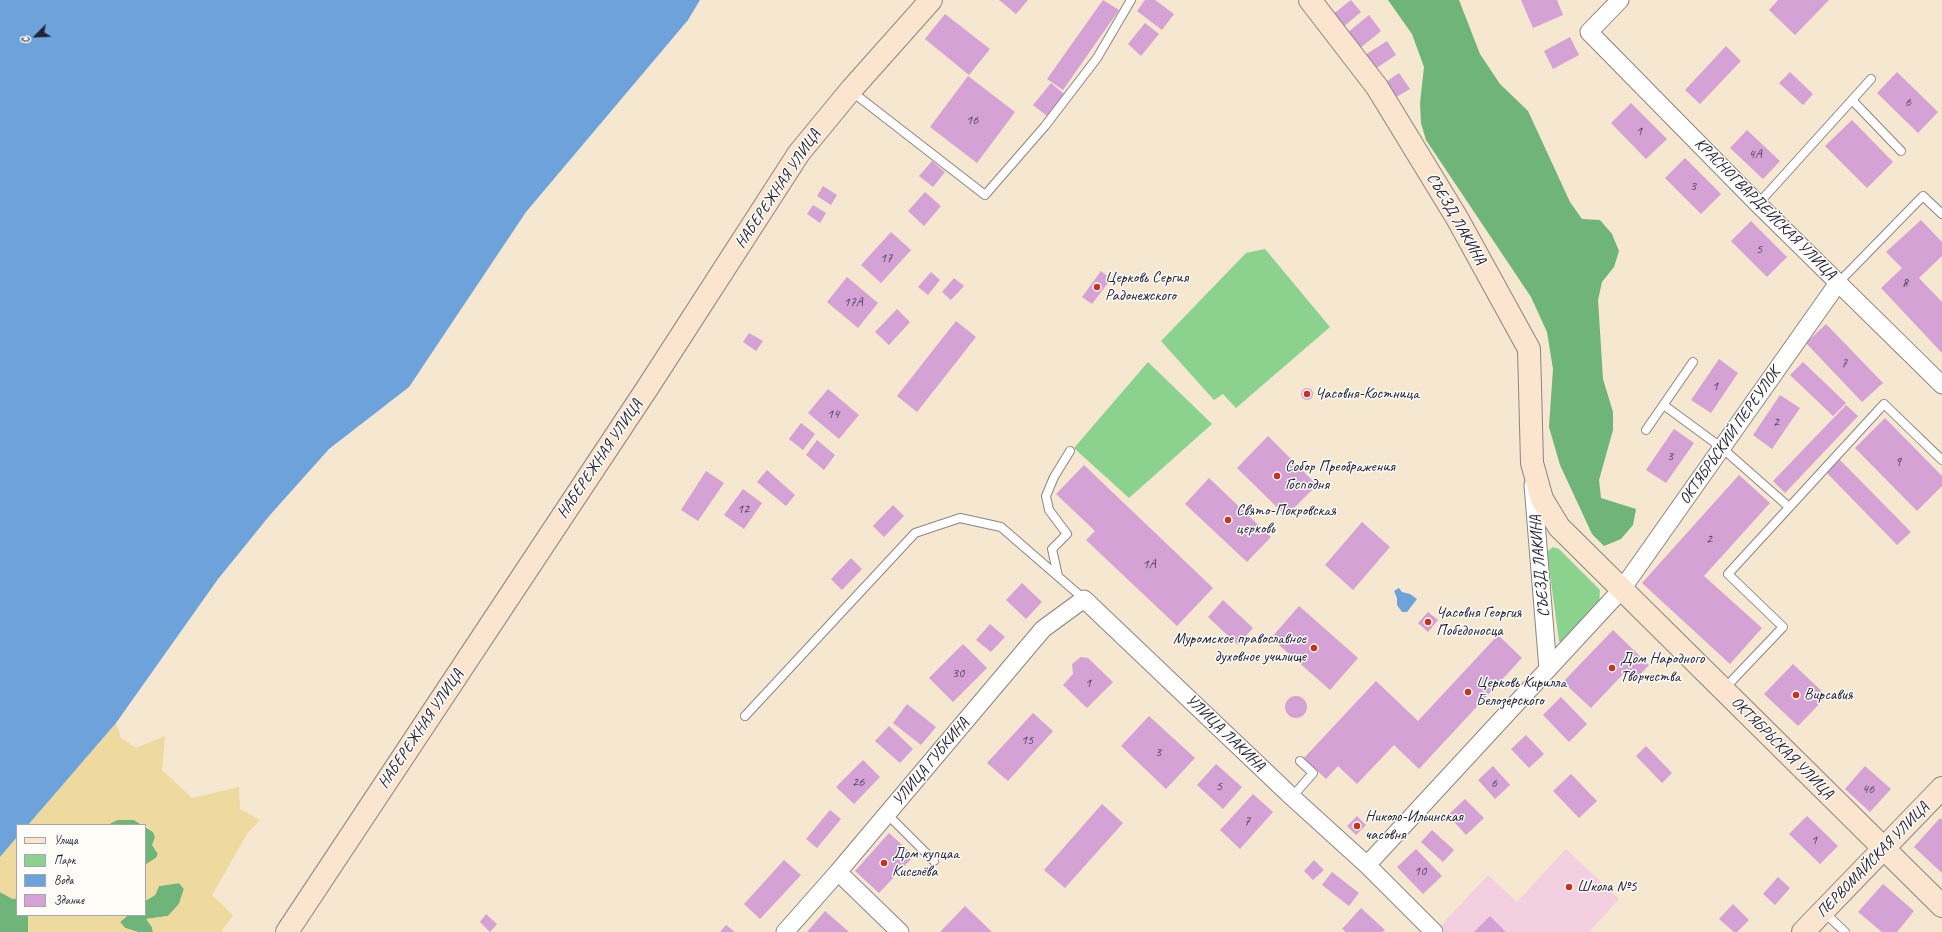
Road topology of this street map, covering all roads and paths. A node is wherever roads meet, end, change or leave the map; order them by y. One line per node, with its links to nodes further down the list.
1 (931, 0): 6 (street, НАБЕРЕЖНАЯ УЛИЦА)
2 (1131, 0): 6 (lane)
3 (1310, 0): 19 (street, СЪЕЗД ЛАКИНА)
4 (1620, 0): 9 (street, КРАСНОГВАРДЕЙСКАЯ УЛИЦА)
5 (1871, 79): 7 (lane)
6 (850, 91): 37 (street, НАБЕРЕЖНАЯ УЛИЦА)
7 (1852, 100): 8 (lane); 9 (lane)
8 (1901, 151)
9 (1758, 204): 11 (street, КРАСНОГВАРДЕЙСКАЯ УЛИЦА)
10 (1942, 214): 11 (lane)
11 (1838, 283): 13 (street, КРАСНОГВАРДЕЙСКАЯ УЛИЦА); 16 (street, ОКТЯБРЬСКИЙ ПЕРЕУЛОК)
12 (1693, 362): 14 (lane)
13 (1942, 385)
14 (1665, 406): 15 (lane); 16 (lane)
15 (1646, 430)
16 (1722, 448): 20 (lane); 22 (street, ОКТЯБРЬСКИЙ ПЕРЕУЛОК)
17 (1070, 451): 21 (lane)
18 (1942, 460): 20 (lane)
19 (1532, 463): 22 (street, СЪЕЗД ЛАКИНА); 24 (street, СЪЕЗД ЛАКИНА)
20 (1789, 506): 25 (lane)
21 (1058, 576): 23 (lane); 26 (lane)
22 (1622, 590): 24 (street); 25 (street, ОКТЯБРЬСКАЯ УЛИЦА)
23 (1084, 599): 29 (street, УЛИЦА ЛАКИНА); 30 (street, УЛИЦА ГУБКИНА)
24 (1548, 668): 33 (street)
25 (1723, 690): 31 (street, ОКТЯБРЬСКАЯ УЛИЦА)
26 (745, 716)
27 (1300, 761): 29 (lane)
28 (1942, 788): 31 (street, ПЕРВОМАЙСКАЯ УЛИЦА)
29 (1292, 797): 33 (street, УЛИЦА ЛАКИНА)
30 (887, 814): 32 (lane); 34 (street, УЛИЦА ГУБКИНА)
31 (1884, 849): 35 (street, ОКТЯБРЬСКАЯ УЛИЦА); 36 (street, ПЕРВОМАЙСКАЯ УЛИЦА)
32 (934, 861)
33 (1367, 865): 40 (street, УЛИЦА ЛАКИНА)
34 (838, 872): 38 (street, УЛИЦА ГУБКИНА); 39 (street)
35 (1942, 906)
36 (1824, 912): 41 (street, ПЕРВОМАЙСКАЯ УЛИЦА); 42 (lane)
37 (287, 932)
38 (785, 932)
39 (900, 932)
40 (1434, 932)
41 (1803, 932)
42 (1845, 932)

